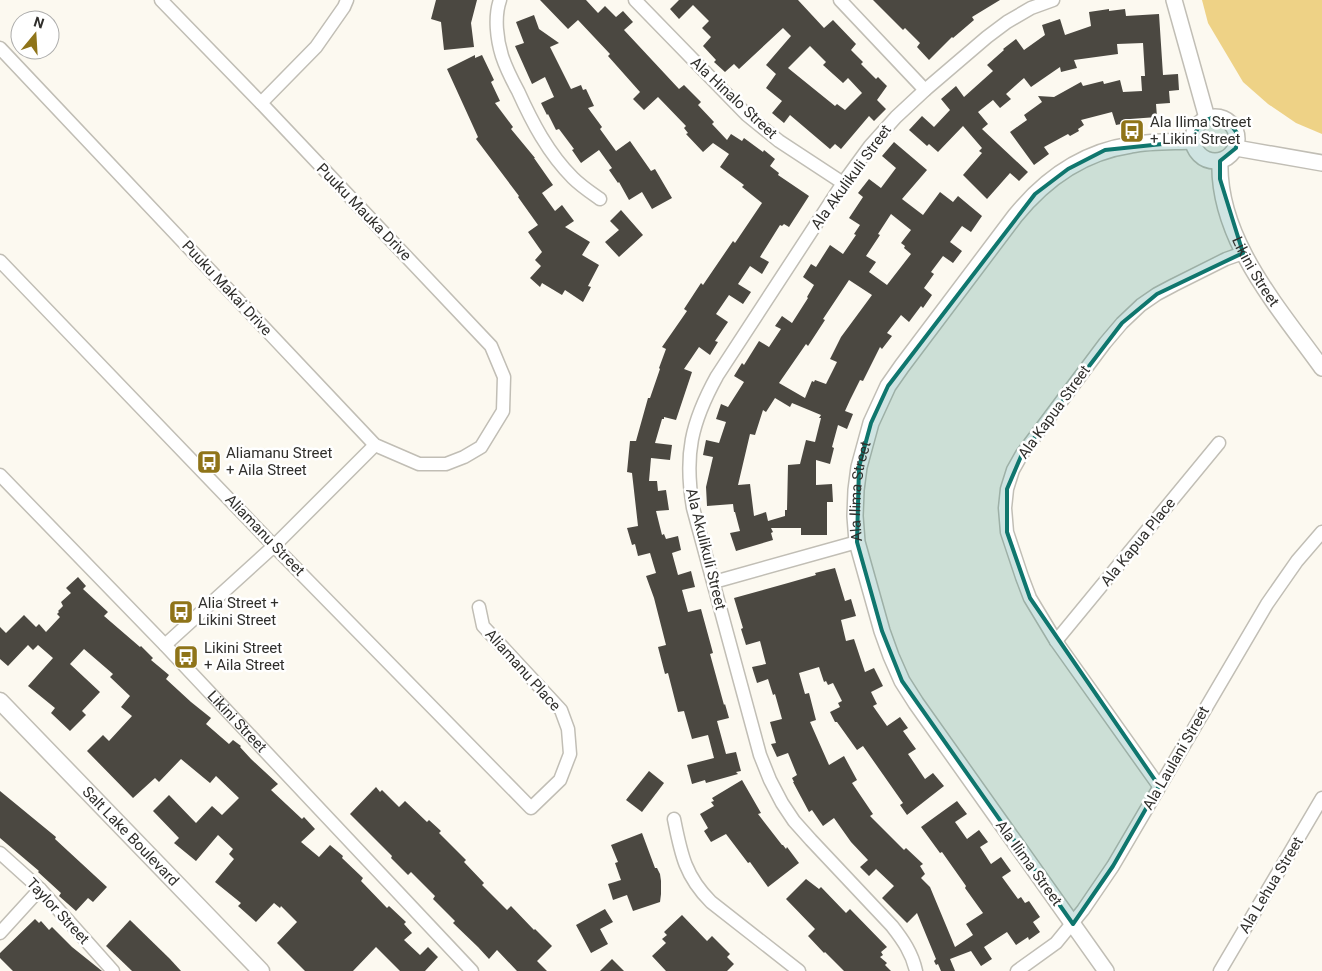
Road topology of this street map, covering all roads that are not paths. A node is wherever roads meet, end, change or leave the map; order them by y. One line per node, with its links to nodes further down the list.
1 (161, 0): 10 (street, Puuku Mauka Drive)
2 (347, 0): 10 (street)
3 (500, 0): 17 (street)
4 (635, 0): 16 (street, Ala Hinalo Street)
5 (840, 0): 9 (street)
6 (1054, 0): 9 (street, Ala Akulikuli Street)
7 (1174, 0): 11 (street)
8 (0, 48): 22 (street, Puuku Makai Drive)
9 (925, 90): 16 (street, Ala Akulikuli Street)
10 (261, 104): 23 (street, Puuku Mauka Drive)
11 (1206, 118): 12 (street); 13 (street)
12 (1193, 141): 14 (street); 26 (street, Ala Ilima Street)
13 (1236, 148): 14 (street); 15 (street)
14 (1220, 161): 18 (street, Likini Street)
15 (1322, 163)
16 (843, 183): 28 (street, Ala Akulikuli Street)
17 (600, 199)
18 (1243, 253): 20 (street, Likini Street); 30 (street, Ala Kapua Street)
19 (0, 261): 27 (street, Aliamanu Street)
20 (1322, 368)
21 (1219, 443): 30 (street, Ala Kapua Place)
22 (375, 445): 23 (street, Puuku Makai Drive); 27 (street)
23 (482, 447)
24 (0, 475): 31 (street, Likini Street)
25 (1322, 532): 33 (street, Ala Laulani Street)
26 (857, 542): 28 (street); 39 (street, Ala Ilima Street)
27 (274, 546): 31 (street); 35 (street, Aliamanu Street)
28 (714, 582): 45 (street, Ala Akulikuli Street)
29 (479, 607): 35 (street, Aliamanu Place)
30 (1056, 641): 33 (street, Ala Kapua Street)
31 (165, 645): 43 (street, Likini Street)
32 (0, 701): 42 (main road, Salt Lake Boulevard)
33 (1159, 786): 39 (street, Ala Laulani Street)
34 (1322, 798): 48 (street, Ala Lehua Street)
35 (531, 808)
36 (674, 819): 44 (street)
37 (0, 853): 38 (street, Taylor Street)
38 (40, 889): 40 (street); 41 (street, Taylor Street)
39 (1073, 924): 46 (street, Ala Laulani Street); 47 (street, Ala Ilima Street)
40 (0, 933)
41 (113, 971)
42 (261, 971)
43 (472, 971)
44 (799, 971)
45 (916, 971)
46 (1017, 971)
47 (1106, 971)
48 (1220, 971)

